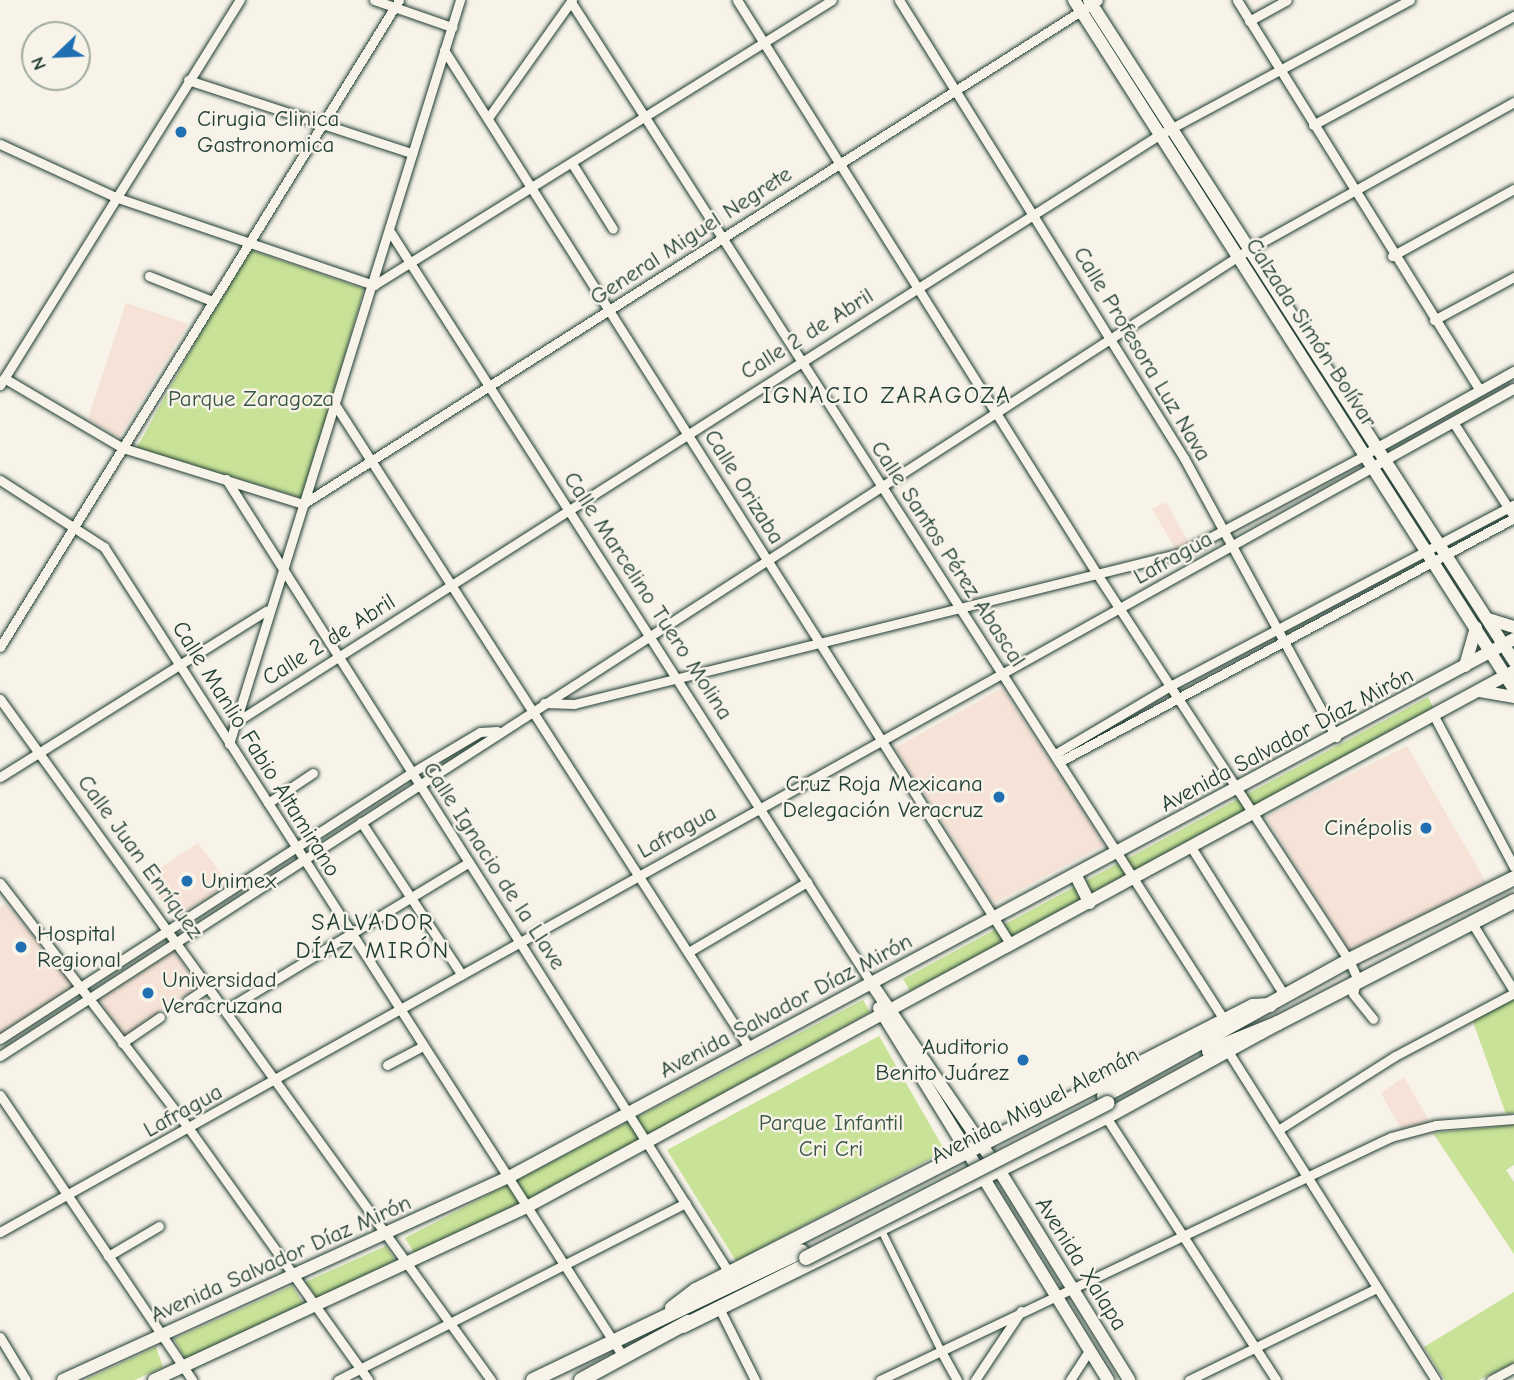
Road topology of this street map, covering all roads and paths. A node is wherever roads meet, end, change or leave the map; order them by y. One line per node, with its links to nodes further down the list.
1 (240, 0): 19 (street)
2 (374, 0): 12 (street)
3 (460, 0): 15 (street)
4 (737, 0): 16 (street)
5 (832, 0): 16 (street)
6 (899, 0): 20 (street, Calle Profesora Luz Nava)
7 (1237, 0): 14 (street)
8 (1287, 0): 14 (street)
9 (1410, 0): 18 (street, Calle 2 de Abril)
10 (572, 1): 22 (street); 23 (street, Calle Santos Pérez Abascal)
11 (1087, 3): 20 (street, General Miguel Negrete); 26 (main road, Calzada Simón Bolívar); 27 (main road, Calzada Simón Bolívar)
12 (397, 4): 15 (street); 25 (street)
13 (1514, 16): 24 (street)
14 (1249, 21): 18 (street)
15 (452, 27): 17 (street)
16 (762, 42): 23 (street); 30 (street)
17 (444, 50): 22 (street, Calle Orizaba); 29 (street)
18 (1279, 72): 24 (street); 26 (street, Calle 2 de Abril)
19 (188, 80): 25 (street); 35 (street)
20 (958, 88): 30 (street, General Miguel Negrete); 36 (street, Calle Profesora Luz Nava)
21 (1514, 102): 34 (street)
22 (488, 118): 33 (street, Calle Orizaba)
23 (648, 118): 31 (street); 39 (street, Calle Santos Pérez Abascal)
24 (1313, 125): 34 (street)
25 (325, 127): 29 (street); 40 (street)
26 (1172, 127): 27 (street, Calle 2 de Abril); 41 (main road, Calzada Simón Bolívar)
27 (1159, 135): 36 (street, Calle 2 de Abril); 41 (main road, Calzada Simón Bolívar)
28 (0, 144): 35 (street)
29 (412, 153): 38 (street)
30 (842, 163): 39 (street, General Miguel Negrete); 47 (street)
31 (573, 165): 33 (street); 37 (street)
32 (1514, 189): 42 (street)
33 (535, 190): 43 (street); 49 (street, Calle Orizaba)
34 (1350, 190): 41 (street); 42 (street)
35 (116, 197): 40 (street); 54 (street)
36 (1034, 213): 47 (street, Calle 2 de Abril); 51 (street, Calle Profesora Luz Nava)
37 (613, 229)
38 (389, 230): 43 (street, Calle Marcelino Tuero Molina); 46 (street)
39 (726, 236): 49 (street, General Miguel Negrete); 52 (street, Calle Santos Pérez Abascal)
40 (247, 241): 46 (street); 48 (street)
41 (1242, 253): 51 (street); 63 (main road, Calzada Simón Bolívar)
42 (1392, 256): 50 (street)
43 (410, 265): 46 (street); 55 (street, Calle Marcelino Tuero Molina)
44 (149, 276): 48 (street)
45 (1514, 277): 50 (street)
46 (374, 285): 58 (street)
47 (921, 285): 52 (street, Calle 2 de Abril); 59 (street)
48 (212, 301): 62 (street)
49 (612, 310): 55 (street, General Miguel Negrete); 61 (street, Calle Orizaba)
50 (1434, 320): 57 (street)
51 (1111, 338): 59 (street); 73 (street, Calle Profesora Luz Nava)
52 (803, 360): 61 (street, Calle 2 de Abril); 68 (street, Calle Santos Pérez Abascal)
53 (1514, 372): 57 (street)
54 (2, 381): 62 (street)
55 (489, 386): 64 (street, General Miguel Negrete); 70 (street, Calle Marcelino Tuero Molina)
56 (1514, 389): 60 (street)
57 (1480, 391): 63 (street)
58 (334, 402): 64 (street); 69 (street)
59 (998, 410): 68 (street); 80 (street)
60 (1453, 422): 65 (street); 71 (street)
61 (688, 433): 70 (street, Calle 2 de Abril); 77 (street, Calle Orizaba)
62 (123, 448): 66 (street); 72 (street)
63 (1371, 452): 65 (main road, Calzada Simón Bolívar); 73 (street, Lafragua)
64 (377, 460): 69 (street, General Miguel Negrete); 81 (street)
65 (1378, 464): 74 (street, Lafragua); 76 (main road, Calzada Simón Bolívar)
66 (226, 479): 69 (street); 78 (street, Calle Ignacio de la Llave)
67 (0, 480): 72 (street, Calle Manlio Fabio Altamirano)
68 (881, 487): 77 (street); 82 (street, Calle Santos Pérez Abascal)
69 (303, 504): 78 (street)
70 (567, 510): 81 (street, Calle 2 de Abril); 88 (street, Calle Marcelino Tuero Molina)
71 (1513, 512): 76 (street)
72 (75, 528): 92 (street); 95 (street, Calle Manlio Fabio Altamirano)
73 (1225, 532): 74 (street, Calle Profesora Luz Nava); 75 (street, Lafragua)
74 (1232, 547): 79 (street, Lafragua); 87 (street, Calle Profesora Luz Nava)
75 (1181, 553): 79 (street); 80 (street, Lafragua)
76 (1436, 553): 85 (main road, Calzada Simón Bolívar); 87 (street); 89 (street)
77 (767, 560): 88 (street); 90 (street, Calle Orizaba)
78 (281, 568): 84 (street); 93 (street, Calle Ignacio de la Llave)
79 (1190, 570): 83 (street, Lafragua)
80 (1097, 574): 82 (street, Lafragua); 83 (street)
81 (452, 585): 93 (street, Calle 2 de Abril); 107 (street)
82 (958, 609): 90 (street, Lafragua); 98 (street, Calle Santos Pérez Abascal)
83 (1120, 609): 98 (street, Lafragua); 100 (street)
84 (267, 611): 95 (street); 109 (street)
85 (1481, 621): 86 (main road); 91 (main road, Calzada Simón Bolívar); 96 (main road)
86 (1514, 627)
87 (1277, 631): 89 (street, Calle Profesora Luz Nava); 100 (street)
88 (646, 636): 99 (street, Calle Marcelino Tuero Molina); 106 (street)
89 (1283, 641): 103 (street); 111 (street, Calle Profesora Luz Nava)
90 (819, 643): 99 (street, Lafragua); 112 (street, Calle Orizaba)
91 (1504, 645): 94 (main road, Calzada Simón Bolívar); 96 (main road, Avenida Salvador Díaz Mirón); 97 (main road, Calzada Simón Bolívar)
92 (0, 647)
93 (337, 658): 109 (street, Calle 2 de Abril); 117 (street, Calle Ignacio de la Llave)
94 (1514, 662)
95 (181, 665): 113 (street, Calle Manlio Fabio Altamirano); 114 (street)
96 (1465, 666): 111 (main road, Avenida Salvador Díaz Mirón)
97 (1510, 673): 101 (main road, Calzada Simón Bolívar); 102 (main road, Avenida Salvador Díaz Mirón)
98 (1002, 675): 112 (street, Lafragua); 115 (street, Calle Santos Pérez Abascal)
99 (676, 679): 106 (street, Lafragua); 122 (street, Calle Marcelino Tuero Molina)
100 (1170, 687): 103 (street); 115 (street)
101 (1514, 689)
102 (1478, 691): 104 (main road); 108 (main road, Avenida Salvador Díaz Mirón)
103 (1176, 697): 115 (street); 120 (street)
104 (1514, 697)
105 (0, 699): 114 (street, Calle Juan Enríquez)
106 (544, 703): 107 (street)
107 (530, 712): 110 (street); 131 (street)
108 (1434, 716): 123 (main road, Avenida Salvador Díaz Mirón); 130 (street)
109 (236, 722): 113 (street)
110 (497, 731): 117 (street); 119 (street)
111 (1336, 737): 120 (main road, Avenida Salvador Díaz Mirón)
112 (883, 741): 122 (street, Lafragua); 140 (street, Calle Orizaba)
113 (229, 744): 121 (street, Calle Manlio Fabio Altamirano)
114 (39, 750): 118 (street); 142 (street, Calle Juan Enríquez)
115 (1057, 758): 127 (street, Calle Santos Pérez Abascal)
116 (313, 773): 121 (street)
117 (411, 773): 119 (street, Calle Ignacio de la Llave); 125 (street)
118 (0, 777)
119 (419, 785): 124 (street); 129 (street, Calle Ignacio de la Llave)
120 (1238, 789): 123 (street); 127 (main road, Avenida Salvador Díaz Mirón)
121 (268, 803): 125 (street, Calle Manlio Fabio Altamirano)
122 (760, 808): 131 (street, Lafragua); 135 (street, Calle Marcelino Tuero Molina)
123 (1254, 813): 126 (main road, Avenida Salvador Díaz Mirón); 148 (street)
124 (361, 822): 128 (street); 137 (street)
125 (296, 847): 128 (street, Calle Manlio Fabio Altamirano); 142 (street)
126 (1191, 847): 134 (main road, Avenida Salvador Díaz Mirón); 155 (street)
127 (1119, 855): 132 (main road, Avenida Salvador Díaz Mirón); 134 (street, Calle Santos Pérez Abascal)
128 (303, 858): 143 (street, Calle Manlio Fabio Altamirano); 144 (street)
129 (469, 862): 137 (street); 145 (street, Calle Ignacio de la Llave)
130 (1514, 867)
131 (640, 874): 145 (street, Lafragua); 147 (street)
132 (1077, 878): 139 (main road); 140 (main road, Avenida Salvador Díaz Mirón)
133 (1514, 878): 148 (main road, Avenida Miguel Alemán)
134 (1135, 879): 139 (main road, Avenida Salvador Díaz Mirón); 164 (street, Calle Santos Pérez Abascal)
135 (807, 882): 147 (street); 151 (street, Calle Marcelino Tuero Molina)
136 (0, 883): 153 (street)
137 (411, 898): 143 (street); 149 (street)
138 (1514, 901): 141 (main road, Avenida Miguel Alemán)
139 (1090, 903): 146 (main road, Avenida Salvador Díaz Mirón)
140 (996, 920): 146 (street, Calle Orizaba); 151 (main road, Avenida Salvador Díaz Mirón)
141 (1472, 923): 150 (main road, Avenida Miguel Alemán); 154 (street)
142 (169, 931): 144 (street, Calle Juan Enríquez); 153 (street)
143 (352, 935): 159 (street, Calle Manlio Fabio Altamirano); 160 (street)
144 (177, 942): 152 (street, Calle Juan Enríquez); 156 (street)
145 (521, 942): 149 (street, Lafragua); 176 (street, Calle Ignacio de la Llave)
146 (1011, 945): 161 (main road, Avenida Salvador Díaz Mirón)
147 (690, 951): 169 (street)
148 (1349, 960): 150 (street); 155 (main road, Avenida Miguel Alemán)
149 (462, 975): 159 (street, Lafragua)
150 (1357, 978): 163 (street); 165 (main road, Avenida Miguel Alemán)
151 (872, 985): 161 (main road, Calle Marcelino Tuero Molina); 169 (main road, Avenida Salvador Díaz Mirón)
152 (209, 986): 157 (street); 160 (street, Calle Juan Enríquez)
153 (79, 988): 156 (street); 166 (street)
154 (1514, 992): 180 (street)
155 (1285, 996): 158 (main road, Avenida Miguel Alemán)
156 (87, 999): 167 (street); 171 (street)
157 (187, 1001)
158 (1270, 1005): 164 (main road); 175 (main road, Avenida Miguel Alemán)
159 (400, 1009): 168 (street, Calle Manlio Fabio Altamirano); 173 (street, Lafragua)
160 (225, 1010): 173 (street, Calle Juan Enríquez)
161 (887, 1012): 181 (main road, Avenida Salvador Díaz Mirón); 182 (main road, Calle Marcelino Tuero Molina); 184 (main road, Calle Marcelino Tuero Molina)
162 (160, 1017): 167 (street)
163 (1373, 1020)
164 (1225, 1021): 178 (main road)
165 (1278, 1023): 170 (main road); 175 (main road, Avenida Miguel Alemán)
166 (0, 1039)
167 (122, 1043): 179 (street)
168 (423, 1046): 172 (street); 188 (street, Calle Manlio Fabio Altamirano)
169 (750, 1049): 176 (main road, Avenida Salvador Díaz Mirón)
170 (1229, 1053): 175 (main road); 180 (street)
171 (0, 1056)
172 (387, 1065)
173 (276, 1080): 179 (street, Lafragua); 198 (street, Calle Juan Enríquez)
174 (0, 1096): 190 (street)
175 (1106, 1105): 183 (main road); 197 (street); 199 (main road, Avenida Miguel Alemán)
176 (628, 1111): 181 (street, Calle Ignacio de la Llave); 188 (main road, Avenida Salvador Díaz Mirón)
177 (1514, 1119): 187 (street)
178 (1024, 1127): 182 (main road); 183 (main road)
179 (190, 1130): 190 (street, Lafragua); 204 (street)
180 (1278, 1130): 187 (street)
181 (646, 1140): 192 (street, Calle Ignacio de la Llave); 193 (main road, Avenida Salvador Díaz Mirón)
182 (982, 1149): 184 (main road); 185 (main road, Calle Marcelino Tuero Molina)
183 (1038, 1151): 185 (main road)
184 (967, 1157): 186 (main road); 189 (main road, Calle Marcelino Tuero Molina)
185 (999, 1170): 189 (main road); 205 (main road, Avenida Xalapa)
186 (929, 1175): 191 (main road); 203 (main road)
187 (1305, 1175): 197 (street); 206 (street)
188 (507, 1178): 193 (street, Calle Manlio Fabio Altamirano); 198 (main road, Avenida Salvador Díaz Mirón)
189 (981, 1179): 191 (main road); 207 (main road, Avenida Xalapa)
190 (68, 1196): 196 (street, Lafragua); 200 (street)
191 (943, 1198): 195 (main road)
192 (685, 1203): 202 (street); 203 (street, Calle Ignacio de la Llave)
193 (525, 1208): 201 (main road, Avenida Salvador Díaz Mirón); 202 (street, Calle Manlio Fabio Altamirano)
194 (159, 1226): 200 (street)
195 (881, 1230): 211 (main road); 219 (street)
196 (0, 1232)
197 (1182, 1233): 205 (street); 217 (street)
198 (389, 1236): 201 (street, Calle Juan Enríquez); 204 (main road, Avenida Salvador Díaz Mirón)
199 (804, 1255): 208 (main road, Avenida Miguel Alemán); 213 (main road, Avenida Miguel Alemán)
200 (108, 1256): 214 (street)
201 (410, 1266): 210 (main road, Avenida Salvador Díaz Mirón); 212 (street, Calle Juan Enríquez)
202 (564, 1267): 212 (street); 216 (street, Calle Manlio Fabio Altamirano)
203 (730, 1274): 208 (main road)
204 (292, 1279): 210 (street); 214 (main road, Avenida Salvador Díaz Mirón)
205 (1070, 1285): 207 (street); 239 (main road, Avenida Xalapa)
206 (1377, 1288): 217 (street); 242 (street)
207 (1053, 1294): 209 (street); 218 (main road, Avenida Xalapa)
208 (672, 1308): 216 (main road, Avenida Miguel Alemán)
209 (1023, 1308): 219 (street); 236 (street)
210 (314, 1309): 221 (main road, Avenida Salvador Díaz Mirón); 223 (street)
211 (721, 1312): 213 (main road); 233 (street)
212 (452, 1325): 223 (street); 230 (street, Calle Juan Enríquez)
213 (683, 1326): 220 (main road, Avenida Miguel Alemán)
214 (162, 1336): 221 (street); 225 (main road, Avenida Salvador Díaz Mirón)
215 (0, 1337): 224 (street)
216 (615, 1339): 220 (street, Calle Manlio Fabio Altamirano); 231 (main road, Avenida Miguel Alemán)
217 (1255, 1348): 240 (street); 241 (street)
218 (1089, 1351): 237 (street); 238 (main road, Avenida Xalapa)
219 (943, 1353): 234 (street); 235 (street)
220 (624, 1358): 232 (main road, Avenida Miguel Alemán)
221 (183, 1367): 226 (main road, Avenida Salvador Díaz Mirón); 227 (street)
222 (1514, 1368): 243 (street)
223 (360, 1369): 228 (street); 229 (street)
224 (26, 1380)
225 (63, 1380)
226 (154, 1380)
227 (191, 1380)
228 (338, 1380)
229 (368, 1380)
230 (491, 1380)
231 (533, 1380)
232 (581, 1380)
233 (755, 1380)
234 (880, 1380)
235 (957, 1380)
236 (975, 1380)
237 (1070, 1380)
238 (1108, 1380)
239 (1129, 1380)
240 (1189, 1380)
241 (1276, 1380)
242 (1436, 1380)
243 (1491, 1380)

